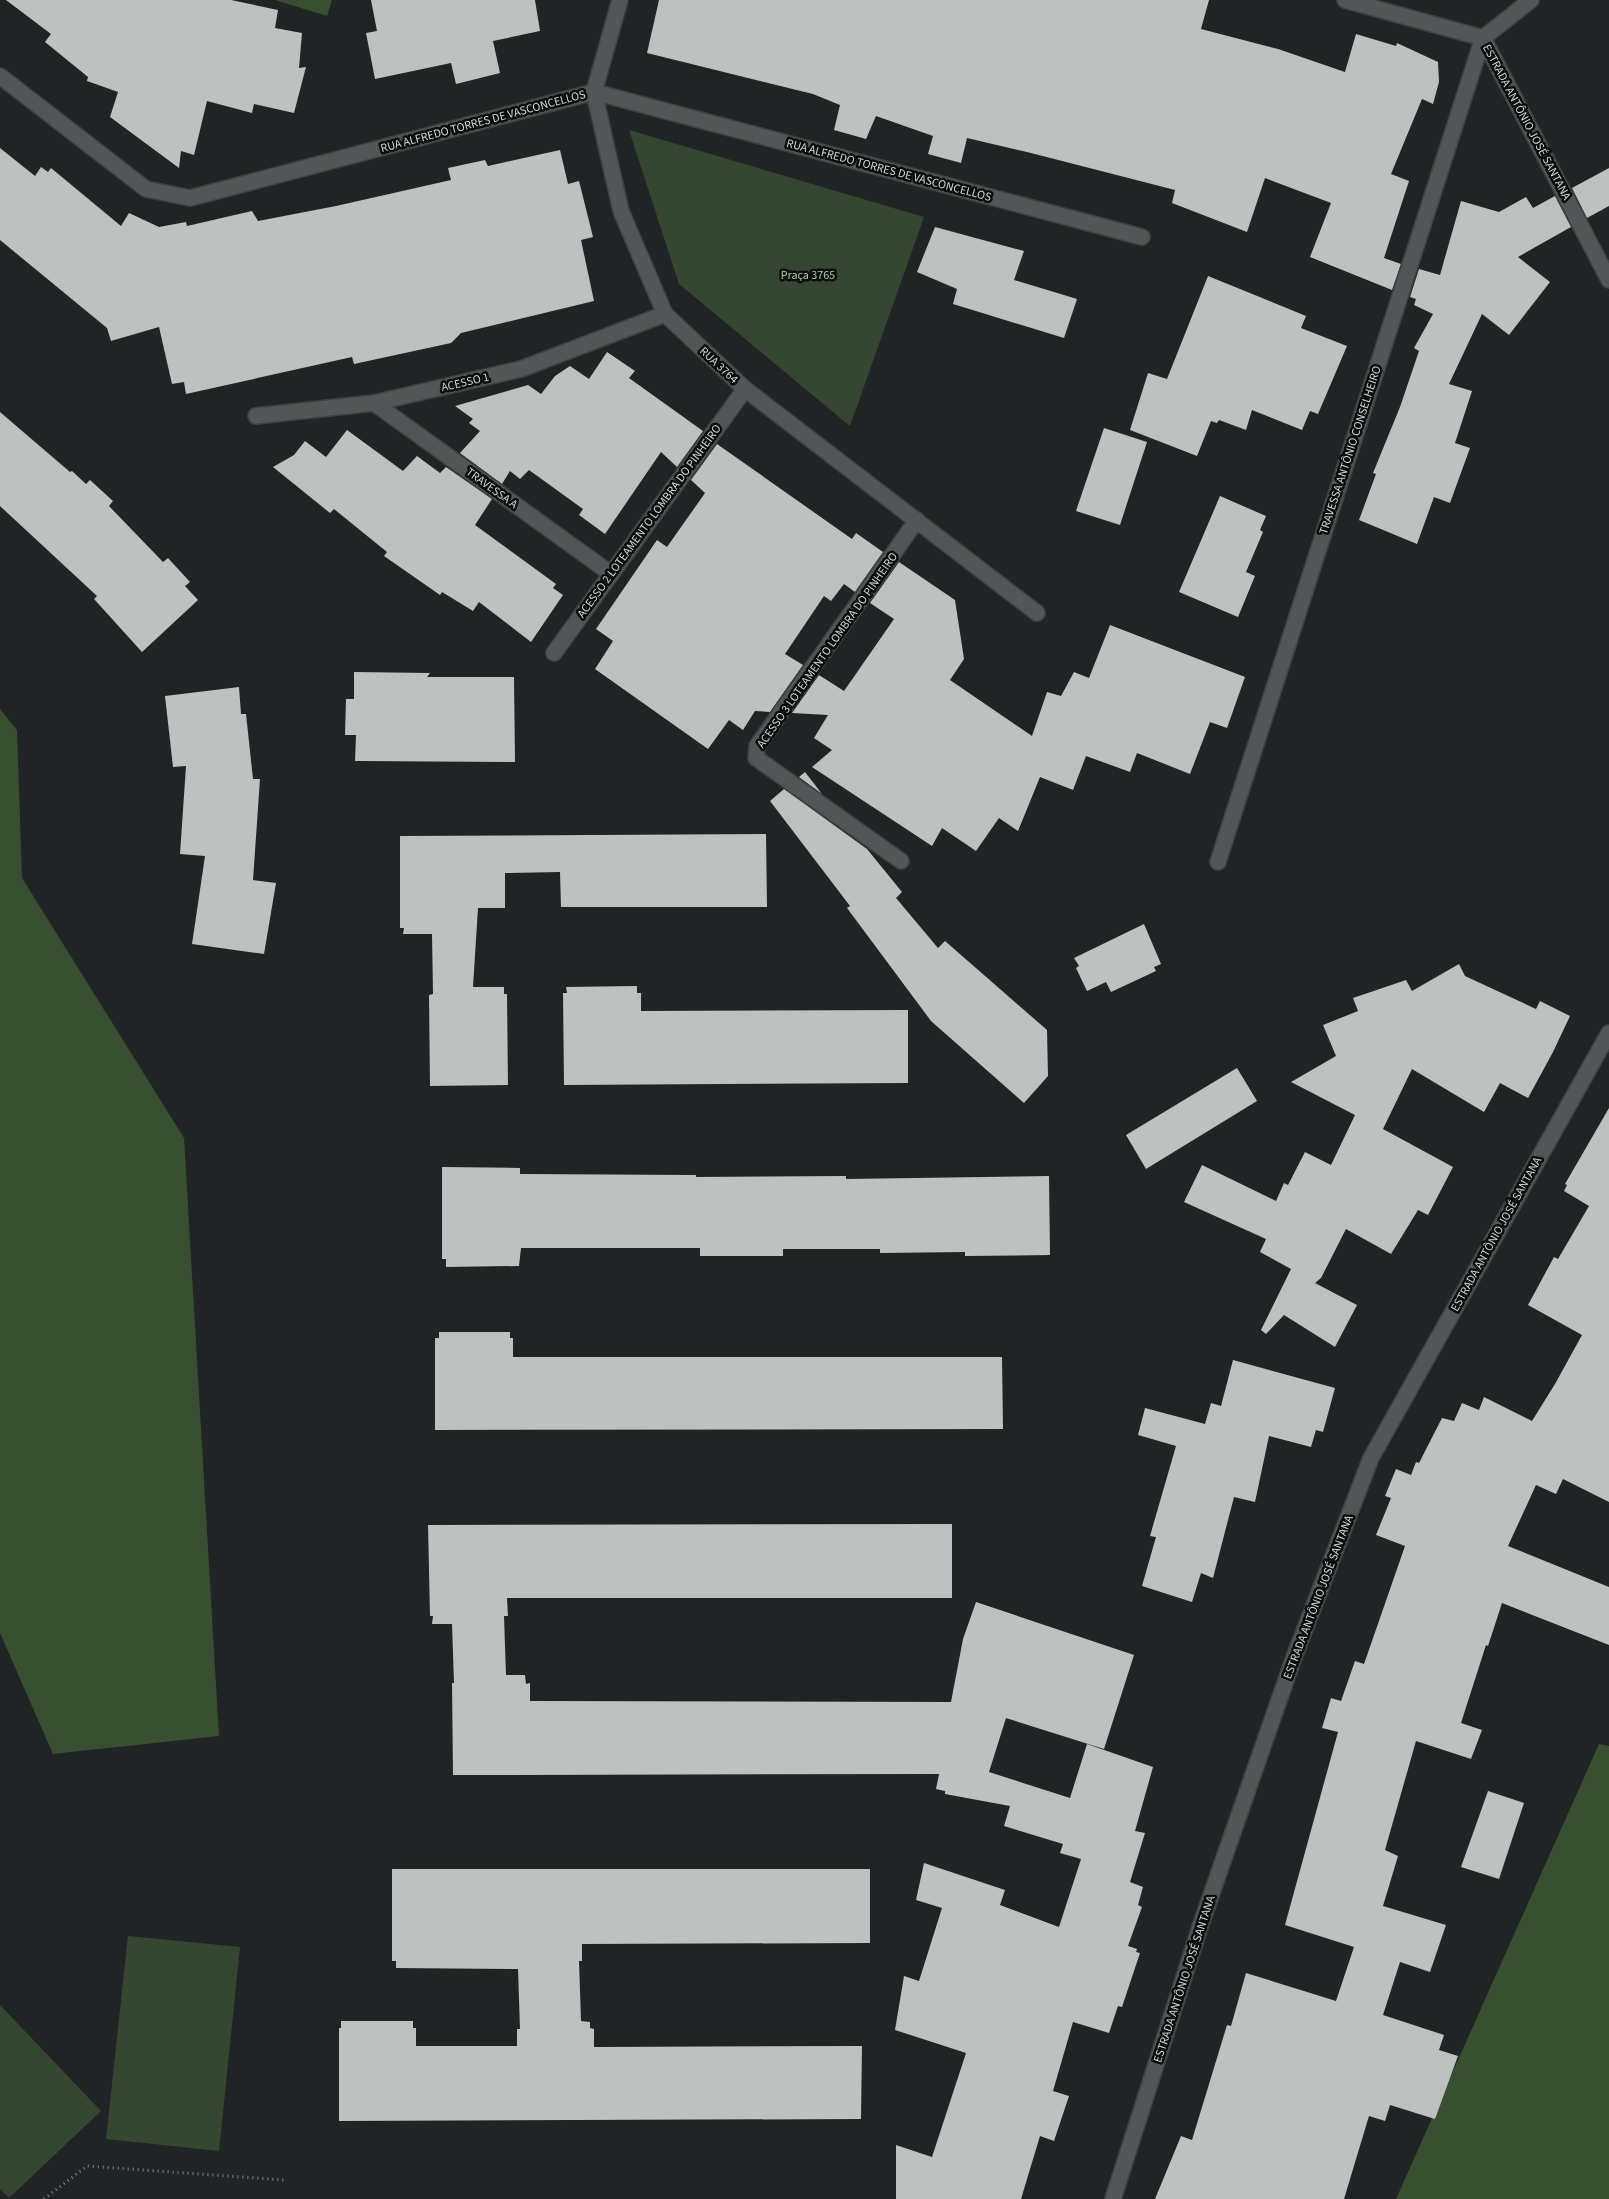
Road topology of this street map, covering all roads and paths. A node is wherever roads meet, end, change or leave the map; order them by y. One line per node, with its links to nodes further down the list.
1 (620, 0): 6 (street, RUA 3764)
2 (1345, 0): 4 (street, ESTRADA ANTÔNIO JOSÉ SANTANA)
3 (1531, 0): 4 (street)
4 (1483, 38): 8 (street, ESTRADA ANTÔNIO JOSÉ SANTANA); 18 (street, TRAVESSA ANTÔNIO CONSELHEIRO)
5 (0, 76): 6 (street, RUA ALFREDO TORRES DE VASCONCELLOS)
6 (594, 92): 7 (street, RUA ALFREDO TORRES DE VASCONCELLOS); 9 (street, RUA 3764)
7 (1142, 237)
8 (1609, 280)
9 (665, 314): 10 (street, RUA 3764); 11 (street, ACESSO 1)
10 (745, 390): 13 (street, RUA 3764); 14 (street, ACESSO 2 LOTEAMENTO LOMBRA DO PINHEIRO)
11 (374, 403): 12 (street, ACESSO 1); 14 (street, TRAVESSA A)
12 (256, 416)
13 (917, 520): 15 (street, RUA 3764); 17 (street, ACESSO 3 LOTEAMENTO LOMBRA DO PINHEIRO)
14 (610, 573): 16 (street, ACESSO 2 LOTEAMENTO LOMBRA DO PINHEIRO)
15 (1037, 613)
16 (554, 653)
17 (901, 861)
18 (1218, 862)
19 (1609, 1033): 22 (street, ESTRADA ANTÔNIO JOSÉ SANTANA)
20 (284, 2180): 21 (path)
21 (44, 2199)
22 (1113, 2199)

